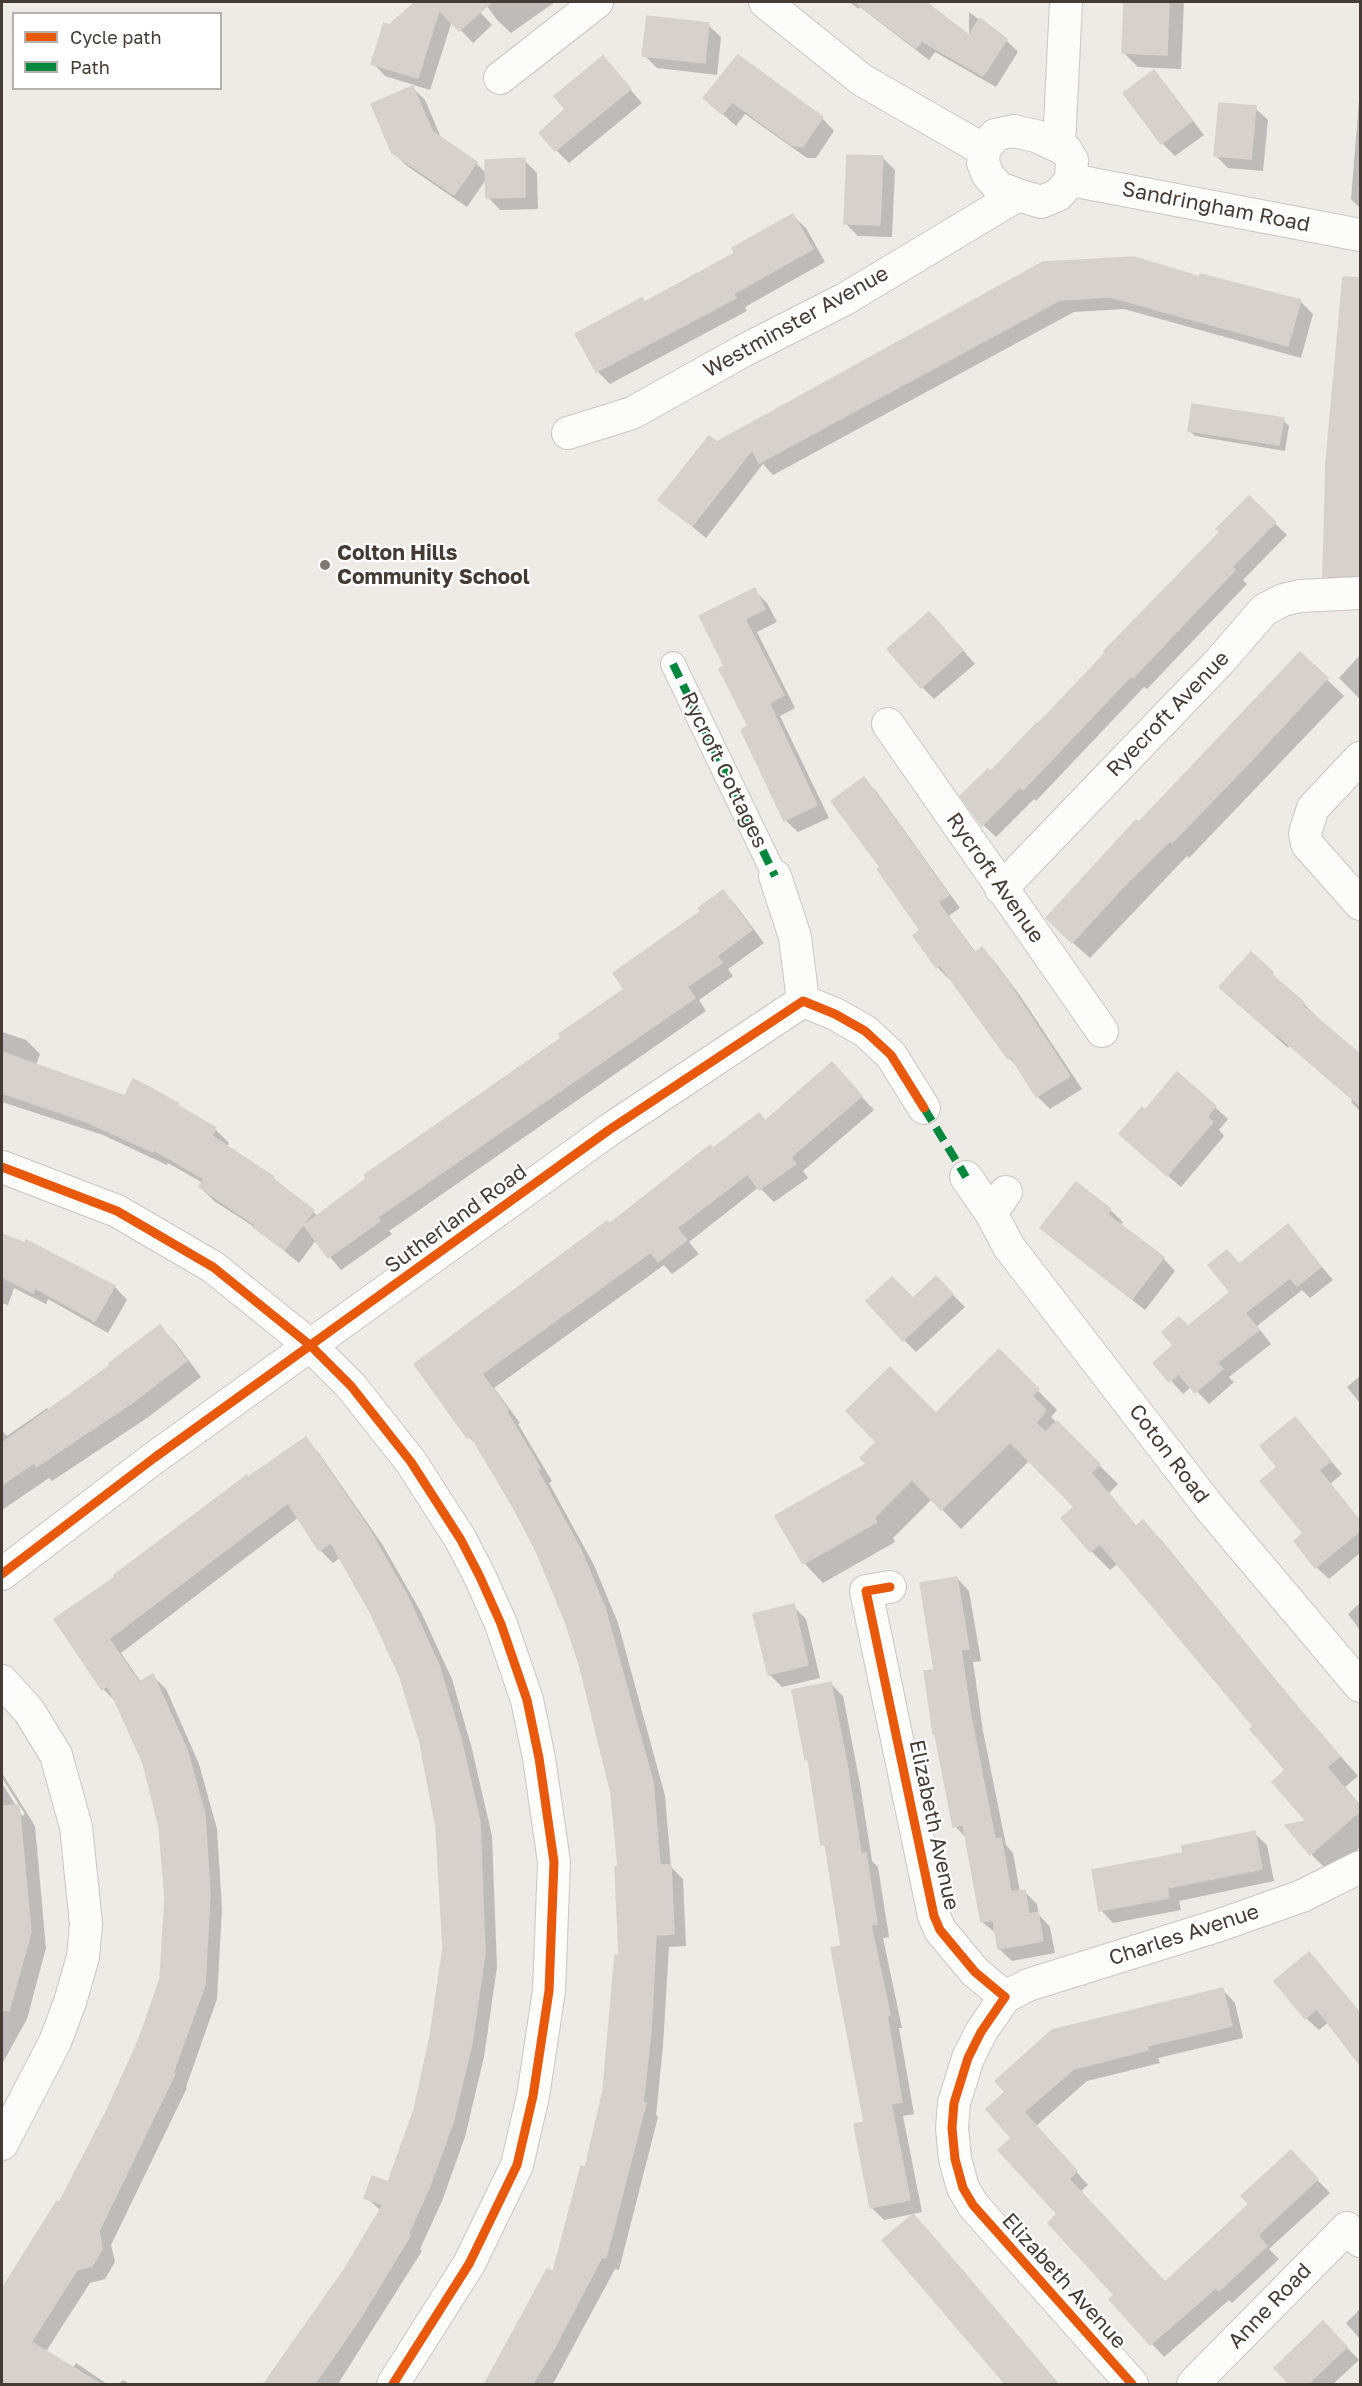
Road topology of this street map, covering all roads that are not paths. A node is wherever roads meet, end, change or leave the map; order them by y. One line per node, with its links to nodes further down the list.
1 (597, 2): 4 (street)
2 (765, 2): 6 (street)
3 (1066, 2): 5 (street)
4 (500, 78)
5 (1059, 145): 6 (street); 7 (street)
6 (984, 150): 8 (street)
7 (1071, 180): 8 (street); 9 (street, Sandringham Road)
8 (1018, 195): 10 (street, Westminster Avenue)
9 (1360, 235)
10 (568, 434)
11 (1360, 593): 16 (street, Ryecroft Avenue)
12 (673, 664): 15 (street, Rycroft Cottages)
13 (888, 724): 16 (street, Rycroft Avenue)
14 (1360, 758): 17 (street)
15 (775, 876): 18 (street)
16 (1001, 889): 19 (street, Rycroft Avenue)
17 (1360, 903)
18 (803, 1001): 20 (street); 23 (street, Sutherland Road)
19 (1102, 1031)
20 (924, 1108)
21 (2, 1167): 23 (street)
22 (966, 1177): 27 (street, Coton Road)
23 (311, 1346): 24 (street, Sutherland Road); 32 (street)
24 (2, 1574)
25 (865, 1591): 29 (street, Elizabeth Avenue)
26 (2, 1681): 30 (street)
27 (1360, 1686)
28 (1360, 1867): 29 (street, Charles Avenue)
29 (1005, 1997): 33 (street, Elizabeth Avenue)
30 (2, 2144)
31 (1346, 2227): 34 (street, Anne Road)
32 (393, 2385)
33 (1132, 2385)
34 (1193, 2385)

